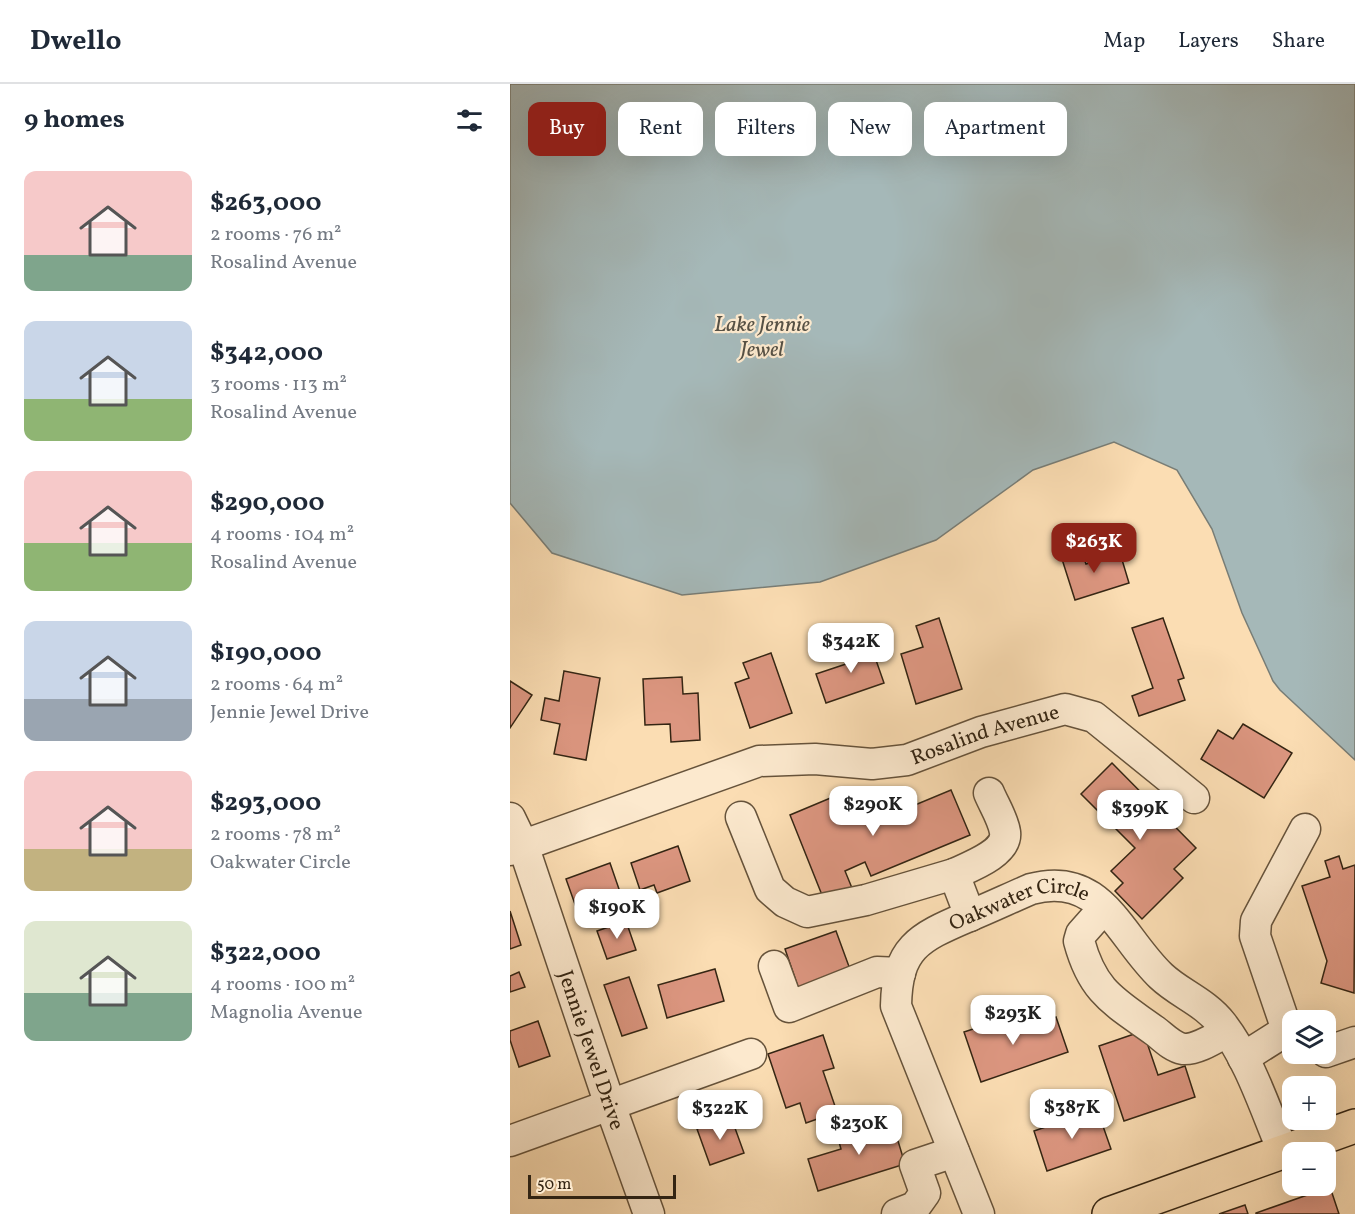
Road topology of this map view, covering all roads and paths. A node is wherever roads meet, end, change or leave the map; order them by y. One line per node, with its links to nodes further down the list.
1 (989, 793): 7 (street)
2 (1194, 798): 6 (street, Rosalind Avenue)
3 (741, 817): 7 (street)
4 (510, 819): 6 (street, Jennie Jewel Drive)
5 (1305, 829): 12 (street)
6 (517, 847): 19 (street, Jennie Jewel Drive)
7 (954, 874): 9 (street)
8 (1104, 908): 9 (street, Oakwater Circle); 13 (street, Oakwater Circle); 13 (street)
9 (970, 916): 11 (street, Oakwater Circle)
10 (774, 966): 11 (street)
11 (900, 973): 25 (street, Oakwater Circle)
12 (1282, 1012)
13 (1226, 1032): 18 (street, Oakwater Circle)
14 (1282, 1038): 18 (street)
15 (1355, 1042): 16 (street)
16 (1336, 1049)
17 (751, 1054): 19 (street)
18 (1243, 1058): 23 (street, Oakwater Circle)
19 (610, 1106): 21 (street); 27 (street, Jennie Jewel Drive)
20 (1353, 1133): 22 (main road)
21 (510, 1141)
22 (1318, 1142)
23 (1282, 1149)
24 (1282, 1151): 26 (main road)
25 (954, 1152): 28 (street); 29 (street, Oakwater Circle)
26 (1156, 1206): 30 (main road)
27 (649, 1214)
28 (897, 1214)
29 (979, 1214)
30 (1109, 1214)

